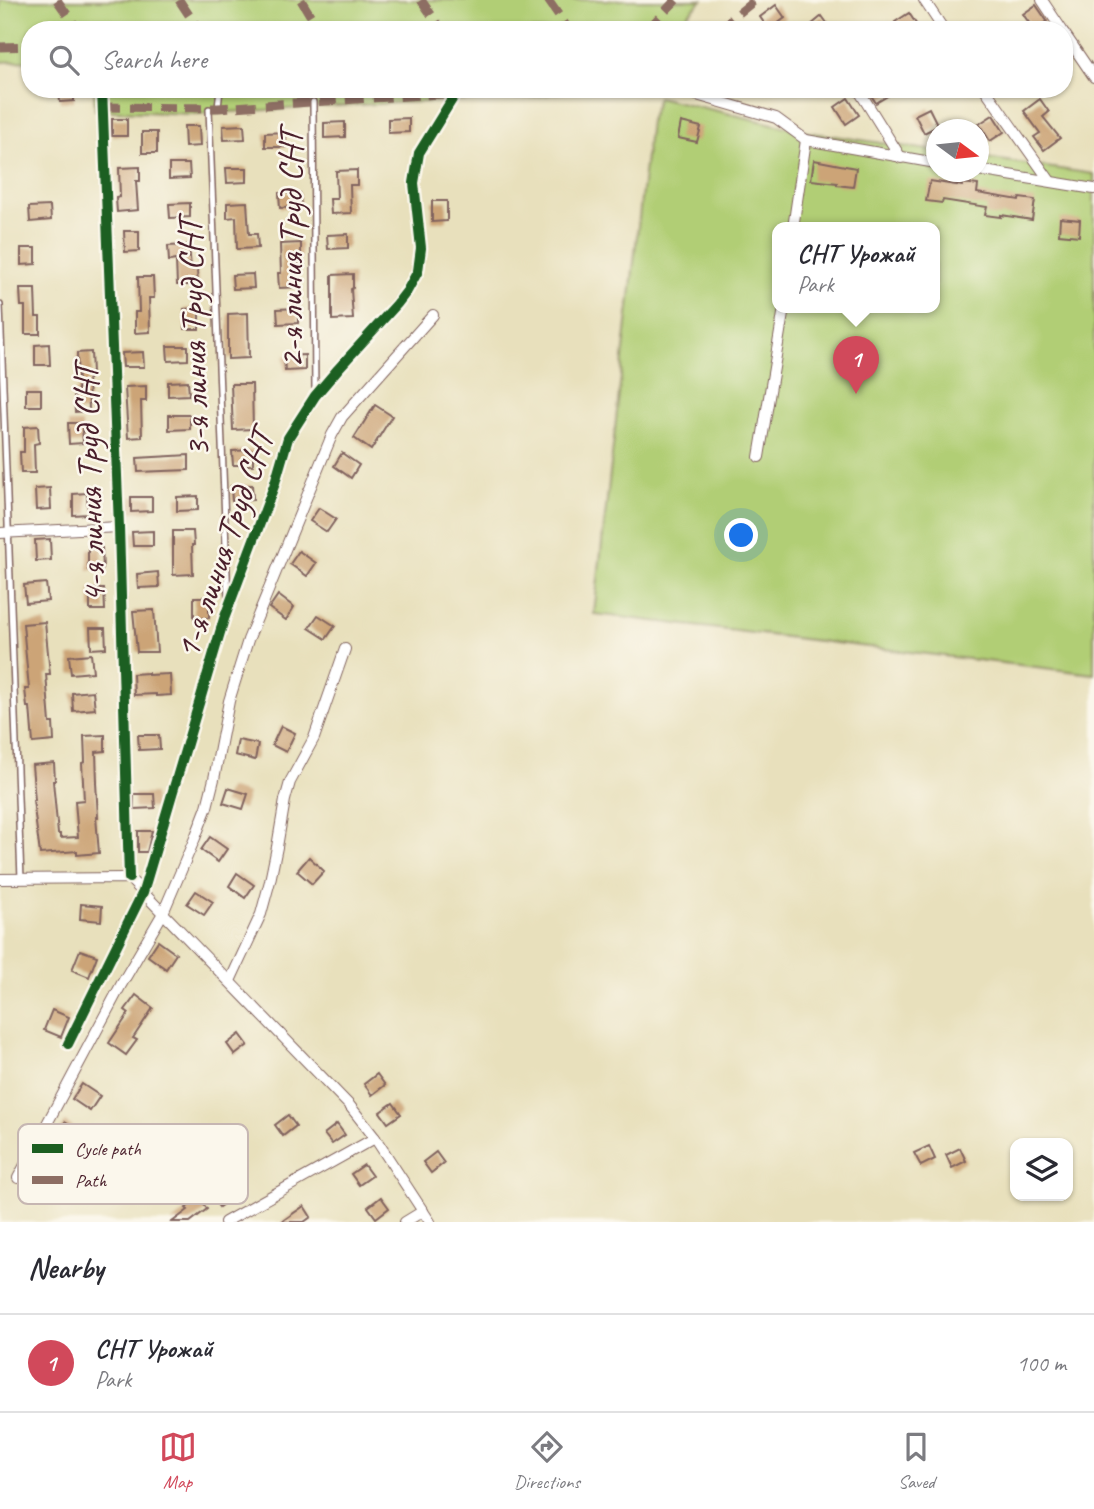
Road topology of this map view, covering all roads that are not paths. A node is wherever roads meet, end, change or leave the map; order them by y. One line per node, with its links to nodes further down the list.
1 (923, 0): 3 (street)
2 (1042, 0): 4 (street)
3 (938, 21)
4 (1056, 21)
5 (1073, 46): 6 (street)
6 (1094, 77)
7 (102, 98): 28 (street, 4-я линия Труд СНТ)
8 (219, 98): 14 (lane)
9 (453, 98): 26 (street, 1-я линия Труд СНТ)
10 (707, 98): 16 (street)
11 (864, 98): 17 (street)
12 (991, 98): 20 (street)
13 (313, 102): 26 (lane, 2-я линия Труд СНТ)
14 (218, 108)
15 (209, 109): 30 (lane, 3-я линия Труд СНТ)
16 (806, 140): 17 (street); 22 (street)
17 (901, 158): 18 (street)
18 (926, 162)
19 (989, 172): 20 (street)
20 (1049, 181): 21 (street)
21 (1094, 189)
22 (794, 222)
23 (0, 305): 29 (lane)
24 (783, 313): 27 (street)
25 (433, 315): 36 (street)
26 (315, 396): 30 (street, 1-я линия Труд СНТ)
27 (759, 457)
28 (119, 527): 29 (street); 32 (street, 4-я линия Труд СНТ)
29 (4, 533): 34 (lane)
30 (229, 608): 35 (street, 1-я линия Труд СНТ)
31 (345, 649): 37 (street)
32 (129, 877): 34 (street); 35 (street)
33 (0, 879): 34 (street)
34 (21, 879)
35 (144, 892): 36 (street); 38 (street, 1-я линия Труд СНТ)
36 (163, 913): 37 (street); 39 (street)
37 (230, 981): 40 (street)
38 (68, 1044)
39 (47, 1124)
40 (375, 1139): 41 (street); 42 (street)
41 (423, 1211): 43 (street); 44 (street)
42 (225, 1222)
43 (405, 1222)
44 (430, 1222)

